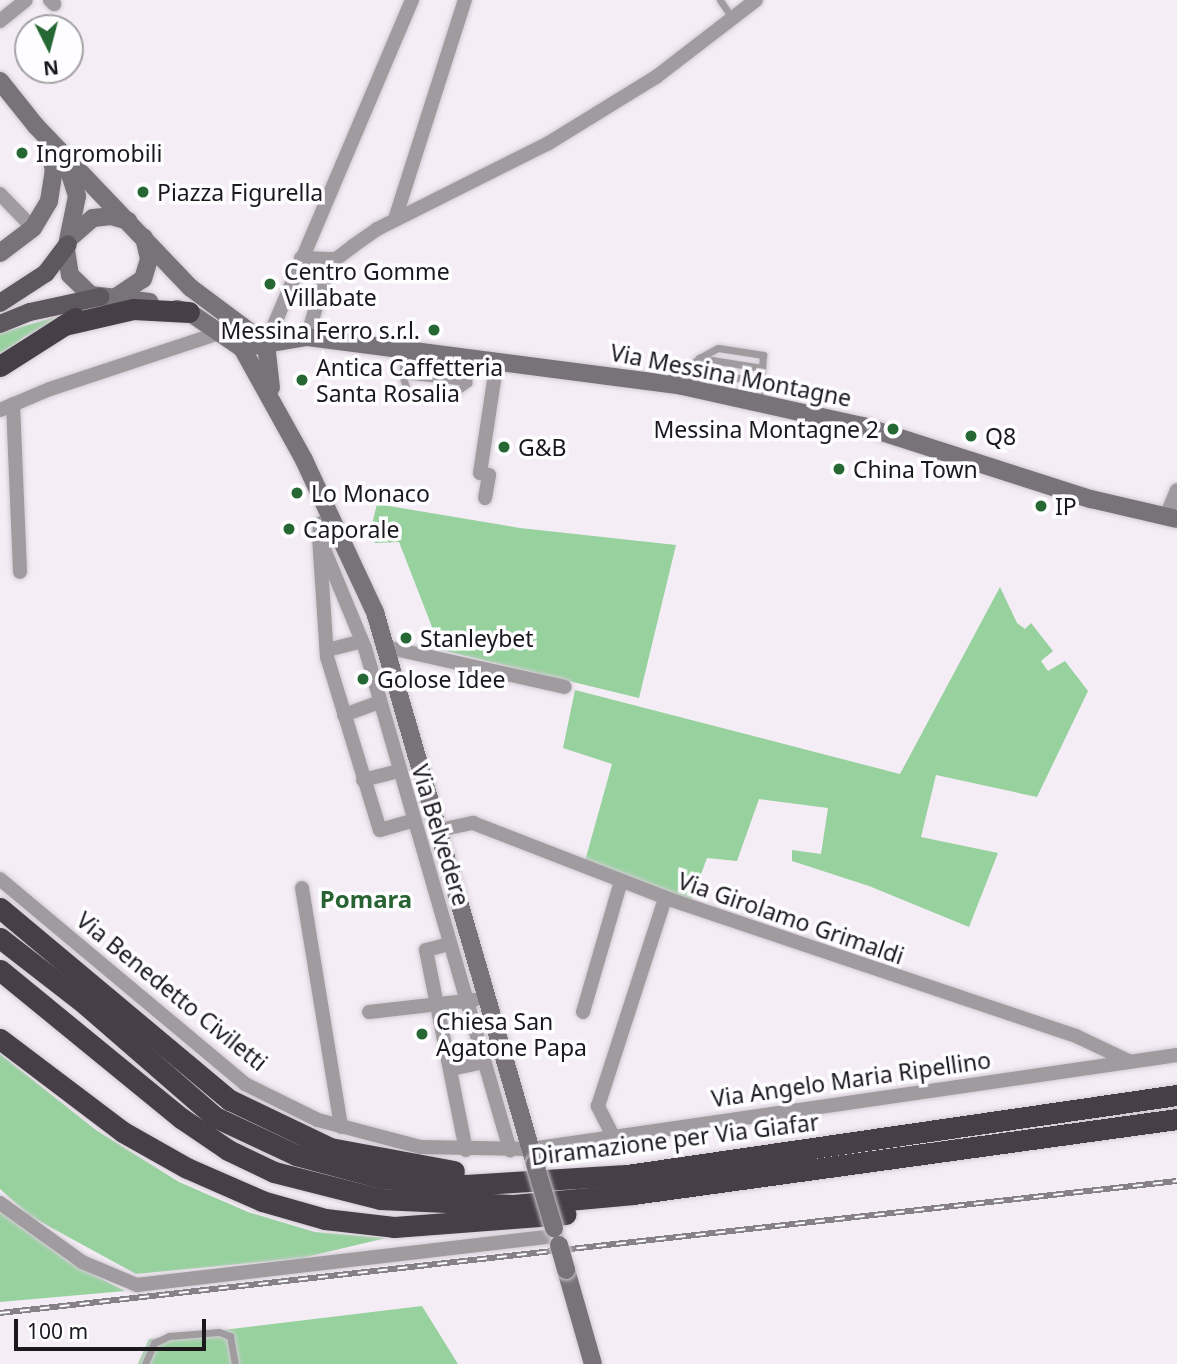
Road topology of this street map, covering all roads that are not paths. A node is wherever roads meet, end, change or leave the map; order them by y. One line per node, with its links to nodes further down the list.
1 (26, 0): 7 (street)
2 (412, 0): 20 (street)
3 (464, 0): 15 (street)
4 (718, 0): 6 (lane)
5 (756, 0): 6 (street)
6 (732, 18): 15 (street)
7 (0, 21)
8 (0, 81): 10 (main road)
9 (0, 99): 10 (main road)
10 (41, 131): 11 (main road); 13 (main road)
11 (64, 155): 12 (main road); 17 (main road)
12 (75, 185): 13 (main road); 18 (main road)
13 (54, 188): 16 (main road)
14 (0, 194): 16 (street)
15 (396, 219): 21 (street)
16 (33, 228): 19 (main road)
17 (142, 234): 18 (main road); 22 (main road); 29 (main road)
18 (69, 242): 22 (main road); 23 (main road)
19 (0, 253)
20 (301, 258): 21 (street); 29 (street)
21 (337, 259): 28 (street)
22 (106, 298): 24 (main road); 25 (main road); 26 (highway)
23 (0, 303)
24 (189, 312): 26 (highway); 27 (main road)
25 (0, 324)
26 (64, 325): 35 (highway)
27 (222, 332): 30 (main road); 43 (street)
28 (307, 337): 29 (main road, Via Messina Montagne); 31 (main road, Via Messina Montagne)
29 (265, 344): 30 (main road, Via Messina Montagne); 41 (main road)
30 (242, 348): 41 (main road)
31 (405, 349): 32 (main road, Via Messina Montagne); 37 (lane)
32 (471, 357): 34 (main road, Via Messina Montagne); 40 (lane)
33 (699, 358): 36 (lane); 36 (lane); 38 (lane)
34 (497, 360): 38 (main road, Via Messina Montagne); 45 (street)
35 (0, 366)
36 (762, 368): 39 (lane)
37 (402, 375): 40 (lane); 40 (lane)
38 (684, 377): 39 (lane); 42 (main road, Via Messina Montagne)
39 (761, 382): 42 (lane)
40 (468, 383)
41 (271, 395): 46 (main road)
42 (759, 401): 47 (main road, Via Messina Montagne)
43 (6, 407): 49 (street)
44 (1177, 490): 47 (street)
45 (485, 498)
46 (332, 516): 48 (street); 53 (main road)
47 (1171, 518)
48 (319, 537): 50 (street, Via Belvedere); 51 (street)
49 (20, 572)
50 (349, 603): 51 (street); 52 (street, Via Belvedere)
51 (324, 612): 54 (street)
52 (362, 640): 54 (street); 56 (street, Via Belvedere)
53 (386, 647): 55 (street); 61 (main road)
54 (327, 650): 57 (street)
55 (565, 687)
56 (380, 702): 57 (street); 58 (street, Via Belvedere)
57 (344, 715): 59 (street)
58 (398, 771): 59 (street); 60 (street, Via Belvedere)
59 (363, 780): 60 (street)
60 (412, 821): 68 (street, Via Belvedere)
61 (439, 830): 63 (street, Via Girolamo Grimaldi); 70 (main road)
62 (0, 878): 83 (street, Via Benedetto Civiletti)
63 (621, 881): 65 (street, Via Girolamo Grimaldi); 74 (street)
64 (302, 888): 83 (street)
65 (665, 898): 77 (street, Via Girolamo Grimaldi); 84 (street)
66 (0, 908): 82 (highway)
67 (0, 938): 82 (highway, Diramazione per Via Giafar)
68 (449, 944): 71 (street, Via Belvedere); 72 (street)
69 (0, 970): 88 (highway, Diramazione per Via Giafar)
70 (486, 998): 71 (street); 87 (main road)
71 (466, 1000): 72 (street); 78 (street, Via Belvedere)
72 (438, 1004): 73 (street); 79 (street)
73 (369, 1012)
74 (583, 1012)
75 (0, 1039): 88 (highway)
76 (1177, 1055): 77 (street, Via Angelo Maria Ripellino)
77 (1129, 1061): 84 (street, Via Angelo Maria Ripellino)
78 (483, 1062): 79 (street); 86 (street, Via Belvedere)
79 (451, 1069): 85 (street)
80 (1177, 1095): 82 (highway, Diramazione per Via Giafar)
81 (1177, 1119): 88 (highway, Diramazione per Via Giafar)
82 (993, 1122)
83 (341, 1127): 85 (street, Via Benedetto Civiletti)
84 (613, 1136): 87 (street, Via Angelo Maria Ripellino)
85 (466, 1150): 86 (street, Via Benedetto Civiletti)
86 (510, 1150): 87 (street, Via Benedetto Civiletti)
87 (533, 1156): 90 (main road, bridge)
88 (749, 1180)
89 (0, 1203): 90 (street)
90 (556, 1236): 93 (main road, bridge)
91 (145, 1364): 92 (lane)
92 (235, 1364)
93 (593, 1364)

